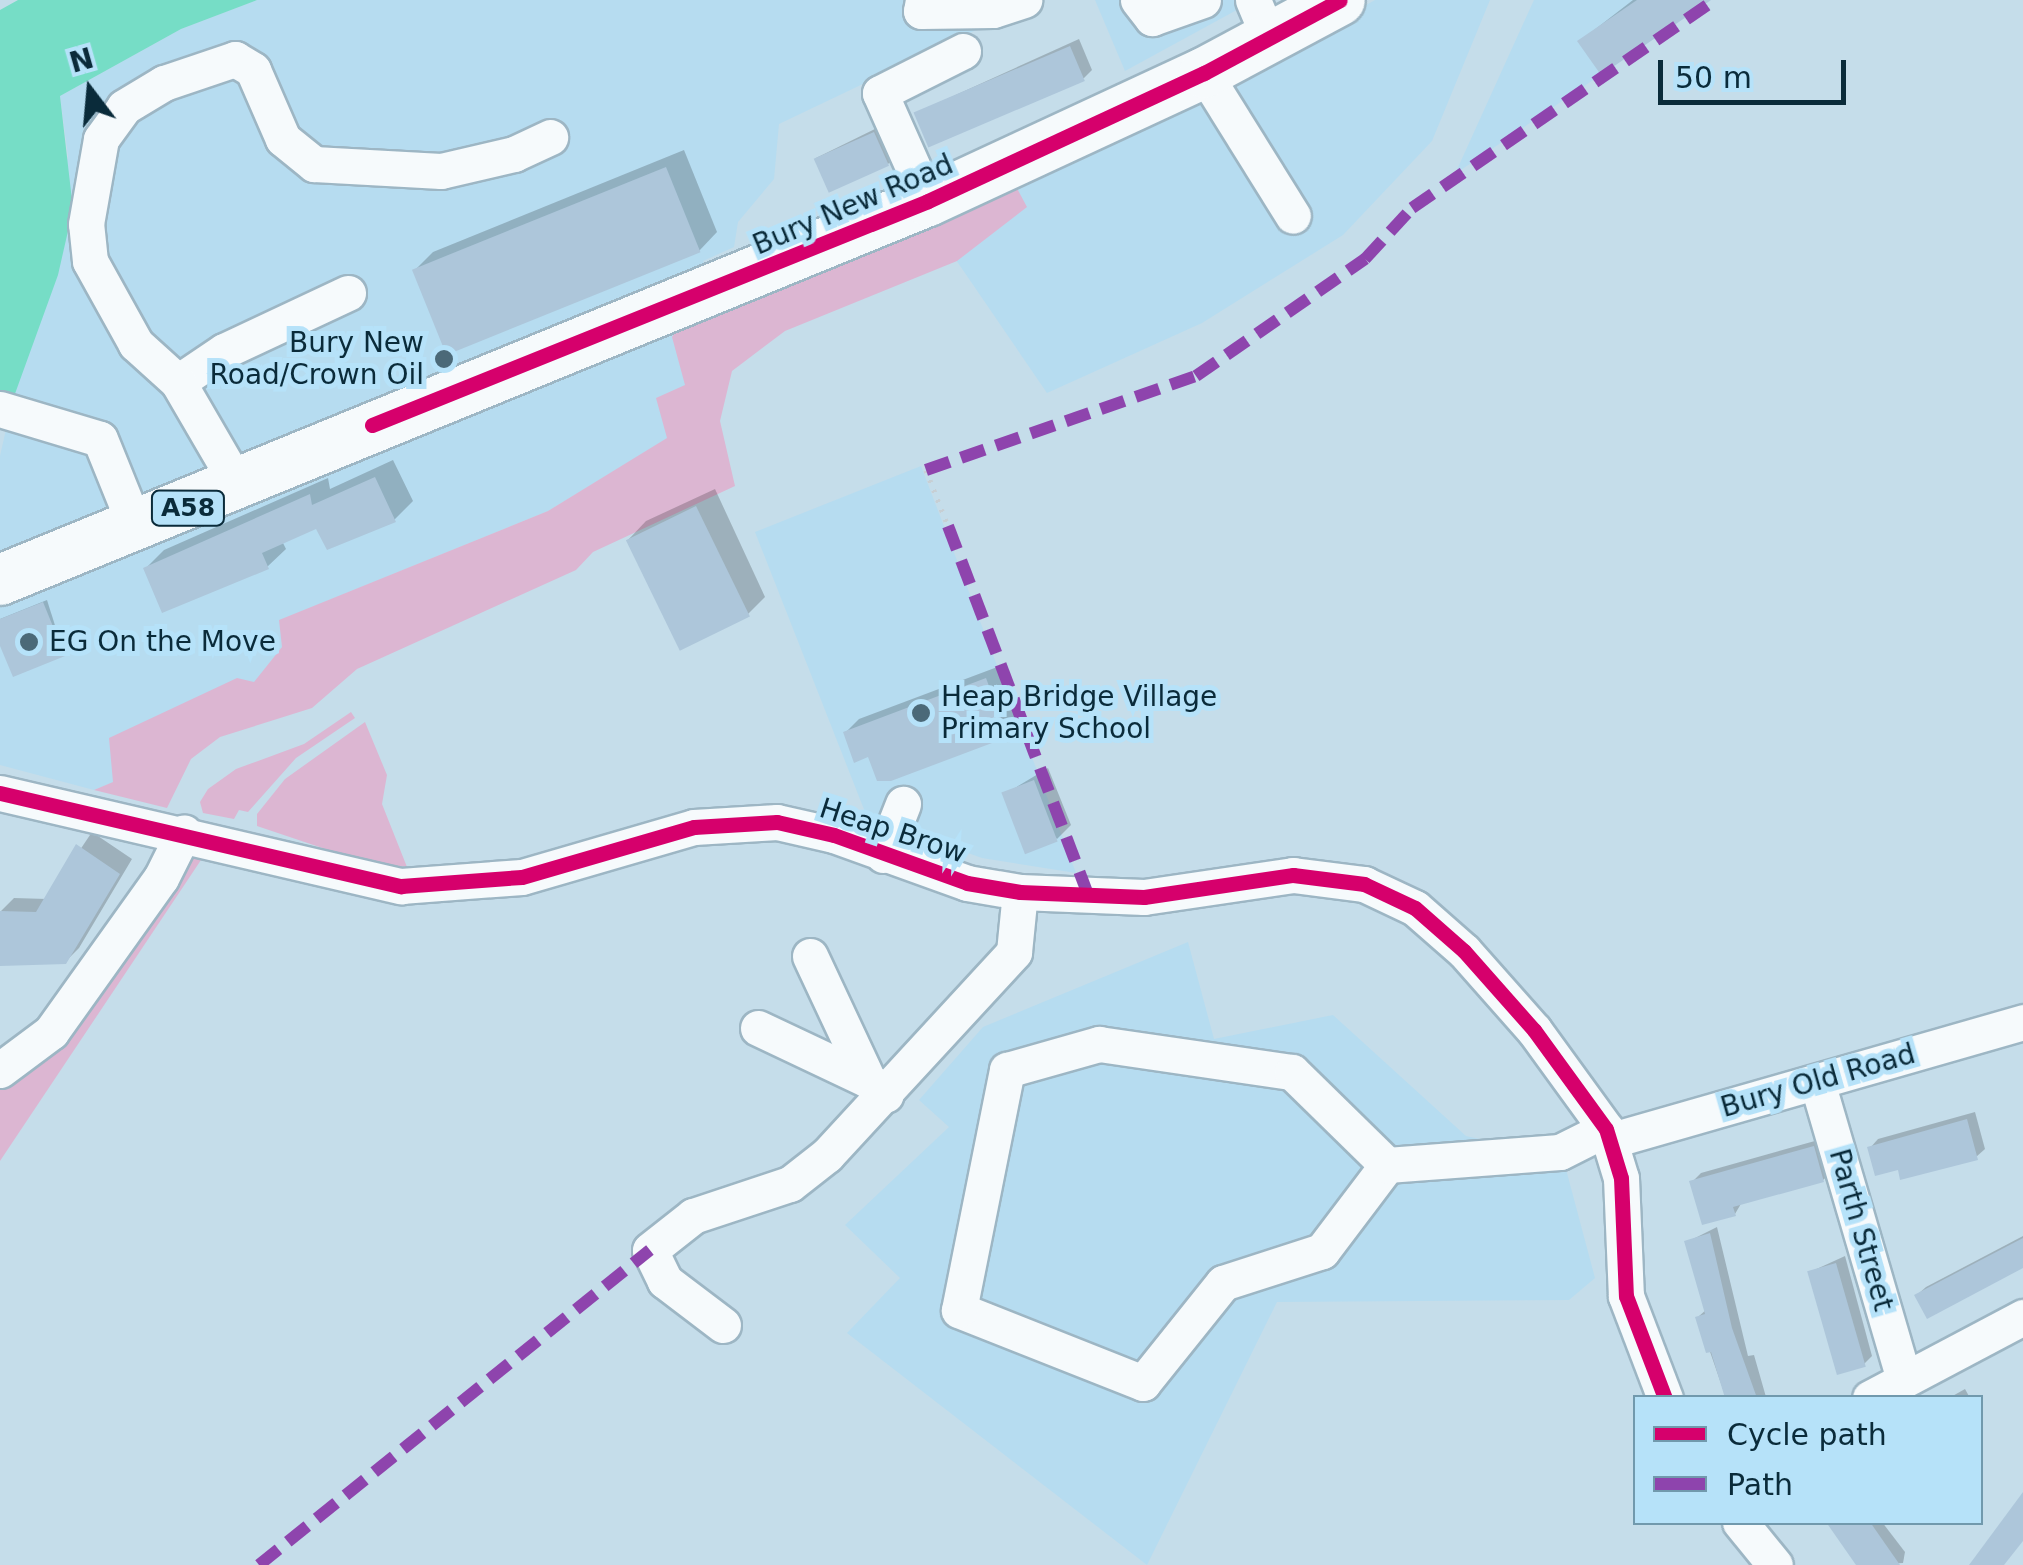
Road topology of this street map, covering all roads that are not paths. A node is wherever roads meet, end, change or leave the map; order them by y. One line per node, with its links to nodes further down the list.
1 (923, 0): 2 (street)
2 (1024, 0)
3 (1138, 0): 4 (street)
4 (1203, 0)
5 (1340, 0): 6 (highway, Bury New Road / A58)
6 (1261, 19): 8 (highway, Bury New Road / A58)
7 (963, 51): 10 (street)
8 (1204, 73): 10 (highway, Bury New Road / A58); 11 (street)
9 (550, 137): 13 (street)
10 (928, 201): 15 (highway, Bury New Road / A58)
11 (1293, 216)
12 (348, 293): 13 (street)
13 (178, 382): 15 (street)
14 (7, 410): 16 (street)
15 (239, 487): 16 (highway, Bury New Road / A58)
16 (136, 528): 17 (highway, Bury New Road / A58)
17 (0, 580)
18 (0, 792): 20 (street, Heap Brow)
19 (903, 804): 21 (street)
20 (184, 832): 21 (street, Heap Brow); 26 (street)
21 (883, 855): 22 (street, Heap Brow)
22 (1020, 892): 28 (street); 29 (street, Heap Brow)
23 (810, 956): 28 (street)
24 (2023, 1022): 27 (street, Bury Old Road)
25 (758, 1028): 28 (street)
26 (0, 1070)
27 (1817, 1082): 29 (street, Bury Old Road); 33 (street, Parth Street)
28 (877, 1088): 32 (street)
29 (1609, 1134): 30 (street, Bury Old Road); 34 (street)
30 (1387, 1165): 30 (street)
31 (2023, 1318): 33 (street)
32 (723, 1325)
33 (1904, 1379): 35 (street)
34 (1664, 1395)
35 (1875, 1395)
36 (1742, 1525): 37 (street)
37 (1774, 1565)

